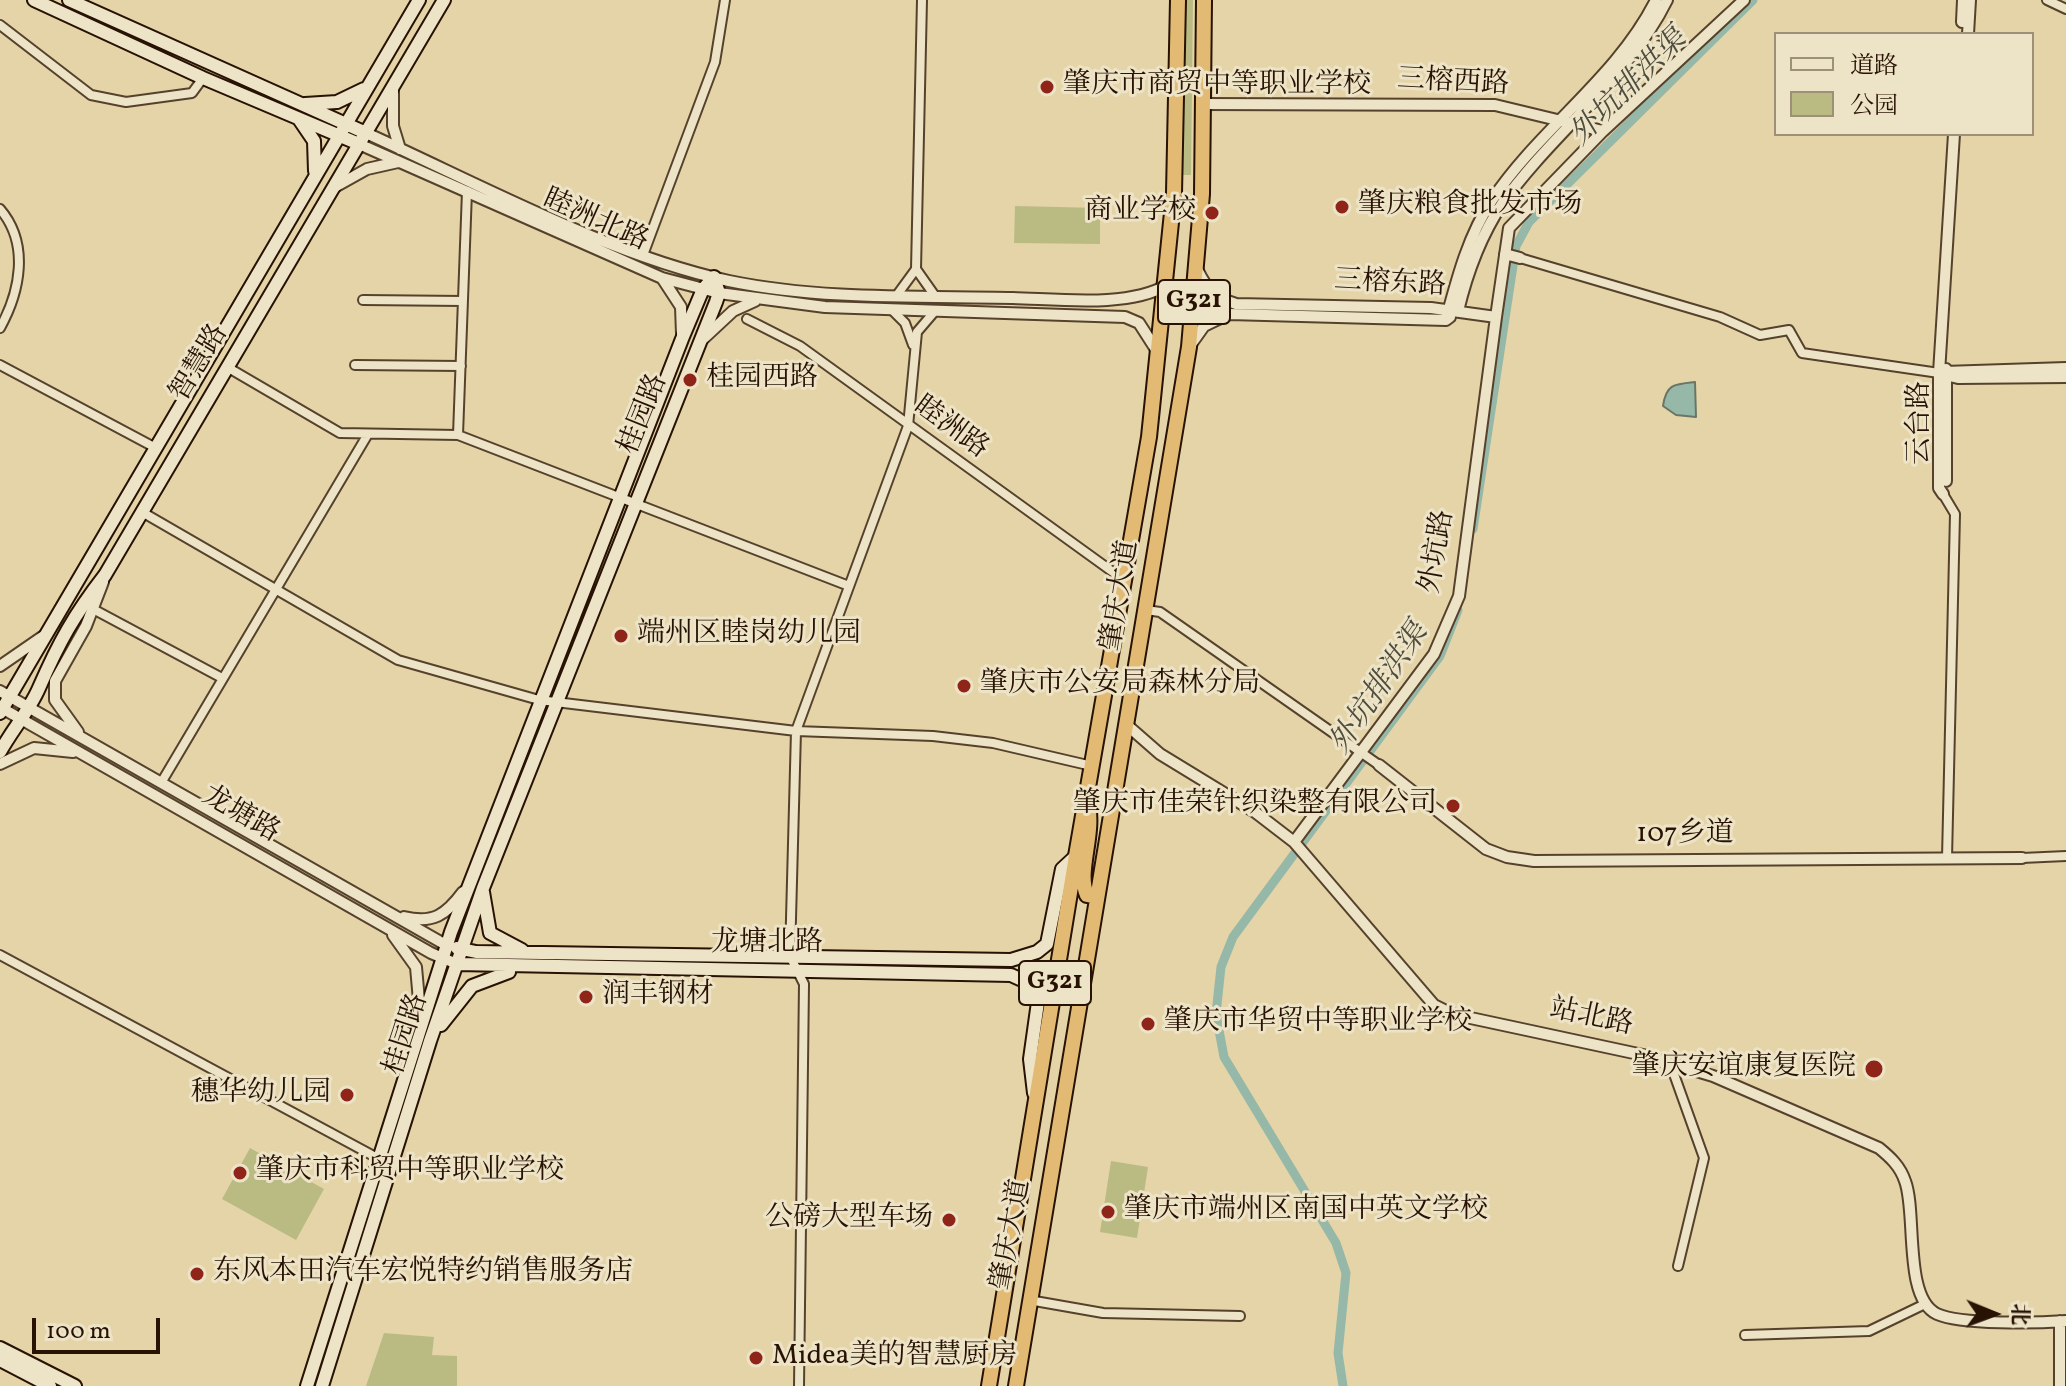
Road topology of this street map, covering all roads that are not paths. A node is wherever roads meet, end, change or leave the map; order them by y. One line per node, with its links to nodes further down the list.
1 (34, 0): 19 (main road, 睦洲北路)
2 (69, 0): 23 (main road, 睦洲北路)
3 (419, 0): 21 (main road, 智慧路)
4 (444, 0): 20 (main road, 智慧路)
5 (725, 0): 39 (street)
6 (922, 0): 41 (street)
7 (1178, 0): 33 (highway, G321)
8 (1204, 0): 22 (highway, 肇庆大道 / G321)
9 (1656, 0): 24 (street)
10 (1667, 0): 24 (street)
11 (1744, 0): 26 (street, 外坑路)
12 (1963, 0): 17 (street)
13 (1970, 0): 18 (street)
14 (2047, 0): 15 (street)
15 (2066, 9)
16 (0, 25): 19 (street)
17 (1961, 32)
18 (1968, 32)
19 (203, 78): 23 (main road, 睦洲北路)
20 (393, 86): 29 (main road, 智慧路); 30 (street)
21 (367, 87): 23 (main road); 25 (main road, 智慧路)
22 (1203, 104): 24 (street, 三榕西路); 34 (highway, 肇庆大道 / G321)
23 (298, 110): 25 (main road, 睦洲北路); 32 (main road)
24 (1567, 120): 26 (street, 三榕西路); 57 (street)
25 (342, 129): 29 (main road, 睦洲北路); 32 (main road, 智慧路)
26 (1603, 131): 38 (street, 外坑路)
27 (1954, 136): 71 (street, 云台路)
28 (1961, 136): 71 (street, 云台路)
29 (362, 139): 30 (street, 睦洲北路); 31 (street, 睦洲北路); 35 (main road, 智慧路)
30 (400, 149): 39 (street, 睦洲北路)
31 (400, 162): 35 (street); 36 (street, 睦洲北路)
32 (315, 175): 73 (main road, 智慧路)
33 (1174, 186): 34 (highway); 45 (highway, G321)
34 (1202, 187): 42 (highway, 肇庆大道 / G321)
35 (333, 188): 69 (main road, 智慧路)
36 (467, 191): 44 (street, 睦洲北路); 53 (street)
37 (0, 209): 60 (street)
38 (1506, 254): 40 (street); 58 (street, 外坑路)
39 (643, 255): 43 (street, 睦洲北路)
40 (1520, 258): 71 (street)
41 (916, 269): 48 (street); 49 (street)
42 (1198, 271): 57 (street, 三榕东路); 64 (highway, 肇庆大道 / G321)
43 (714, 277): 46 (main road); 47 (main road); 48 (street, 睦洲北路)
44 (662, 278): 46 (street, 睦洲北路); 61 (street)
45 (1167, 285): 52 (street, 睦洲北路); 65 (highway, G321)
46 (703, 289): 47 (street, 睦洲北路); 61 (main road)
47 (719, 293): 51 (street, 睦洲北路); 62 (main road, 桂园路)
48 (897, 295): 49 (street, 睦洲北路)
49 (935, 296): 52 (street, 睦洲北路)
50 (363, 300): 53 (street)
51 (758, 300): 54 (street, 睦洲北路); 62 (street)
52 (1090, 300): 56 (street)
53 (463, 301): 68 (street)
54 (892, 310): 55 (street, 睦洲北路); 63 (street)
55 (935, 311): 56 (street, 睦洲北路); 63 (street)
56 (1089, 314): 65 (street, 睦洲北路)
57 (1451, 314): 58 (street); 64 (street, 三榕东路)
58 (1496, 317): 100 (street, 外坑路)
59 (747, 319): 74 (street, 睦洲路)
60 (0, 328)
61 (682, 339): 80 (main road)
62 (700, 343): 81 (main road, 桂园路)
63 (913, 346): 74 (street)
64 (1189, 347): 88 (highway, 肇庆大道 / G321)
65 (1159, 355): 84 (highway, G321)
66 (0, 365): 78 (street)
67 (355, 365): 68 (street)
68 (461, 366): 77 (street)
69 (227, 367): 75 (main road, 智慧路); 76 (street)
70 (2066, 368): 71 (street)
71 (1944, 373): 72 (street); 79 (street, 云台路)
72 (2066, 377)
73 (171, 419): 75 (main road); 78 (main road, 智慧路)
74 (908, 426): 84 (street, 睦洲路); 85 (street)
75 (190, 430): 82 (main road, 智慧路)
76 (368, 434): 77 (street); 86 (street)
77 (458, 435): 80 (street)
78 (154, 447): 89 (main road, 智慧路)
79 (1943, 494): 110 (street)
80 (619, 497): 81 (street); 92 (main road)
81 (635, 503): 85 (street); 93 (main road, 桂园路)
82 (142, 512): 83 (main road, 智慧路); 86 (street)
83 (105, 575): 87 (street); 95 (main road, 智慧路)
84 (1125, 580): 104 (highway, 肇庆大道 / G321)
85 (849, 586): 97 (street)
86 (274, 588): 91 (street); 92 (street)
87 (93, 609): 91 (street); 98 (street)
88 (1146, 610): 96 (highway, 肇庆大道 / G321); 100 (street)
89 (44, 636): 90 (street); 94 (main road, 智慧路)
90 (0, 666)
91 (222, 678): 105 (street)
92 (539, 700): 93 (street); 112 (main road)
93 (554, 703): 97 (street); 113 (main road, 桂园路)
94 (3, 704): 95 (street, 龙塘路)
95 (25, 714): 98 (street); 99 (main road, 智慧路); 101 (street, 龙塘路)
96 (1128, 726): 107 (street); 114 (highway, 肇庆大道 / G321)
97 (796, 731): 104 (street); 122 (street)
98 (84, 739): 105 (street)
99 (0, 752)
100 (1361, 752): 103 (street); 107 (street, 外坑路)
101 (84, 754): 102 (street); 116 (street, 龙塘路)
102 (0, 764)
103 (1379, 765): 110 (street, 107乡道)
104 (1092, 766): 106 (highway, 肇庆大道 / G321)
105 (161, 783): 115 (street)
106 (1086, 797): 108 (highway, 肇庆大道 / G321); 114 (highway)
107 (1294, 842): 128 (street, 站北路)
108 (1076, 856): 122 (main road, 龙塘北路); 125 (highway, 肇庆大道 / G321)
109 (2066, 856): 111 (street)
110 (1947, 858): 111 (street, 107乡道)
111 (2022, 858)
112 (469, 884): 115 (street); 117 (main road)
113 (483, 888): 118 (main road, 桂园路); 119 (main road)
114 (1097, 897): 130 (highway, 肇庆大道 / G321)
115 (390, 914): 117 (street)
116 (387, 927): 121 (street, 龙塘路); 126 (street)
117 (446, 945): 118 (main road, 龙塘北路); 121 (main road)
118 (462, 949): 119 (main road, 龙塘北路); 123 (main road, 桂园路)
119 (529, 953): 122 (main road, 龙塘北路)
120 (0, 955): 131 (street)
121 (442, 959): 123 (street, 龙塘路); 126 (main road)
122 (793, 962): 124 (main road, 龙塘北路); 129 (main road, 龙塘北路); 144 (street)
123 (457, 964): 124 (main road, 龙塘北路); 127 (main road, 桂园路)
124 (523, 968): 127 (main road)
125 (1049, 1022): 129 (highway, 肇庆大道 / G321); 130 (highway)
126 (421, 1030): 131 (main road)
127 (430, 1041): 131 (main road, 桂园路)
128 (1670, 1063): 132 (street); 134 (street, 站北路)
129 (1035, 1104): 145 (highway, 肇庆大道 / G321)
130 (1061, 1105): 133 (highway, 肇庆大道 / G321)
131 (385, 1162): 142 (main road); 143 (main road, 桂园路)
132 (1678, 1266)
133 (1028, 1300): 135 (street); 146 (highway, 肇庆大道 / G321)
134 (1925, 1304): 136 (street); 137 (street)
135 (1240, 1316)
136 (2063, 1321): 147 (street)
137 (1745, 1335)
138 (0, 1348): 141 (main road)
139 (0, 1360): 140 (main road)
140 (50, 1386)
141 (75, 1386)
142 (307, 1386)
143 (322, 1386)
144 (799, 1386)
145 (989, 1386)
146 (1016, 1386)
147 (2060, 1386)

